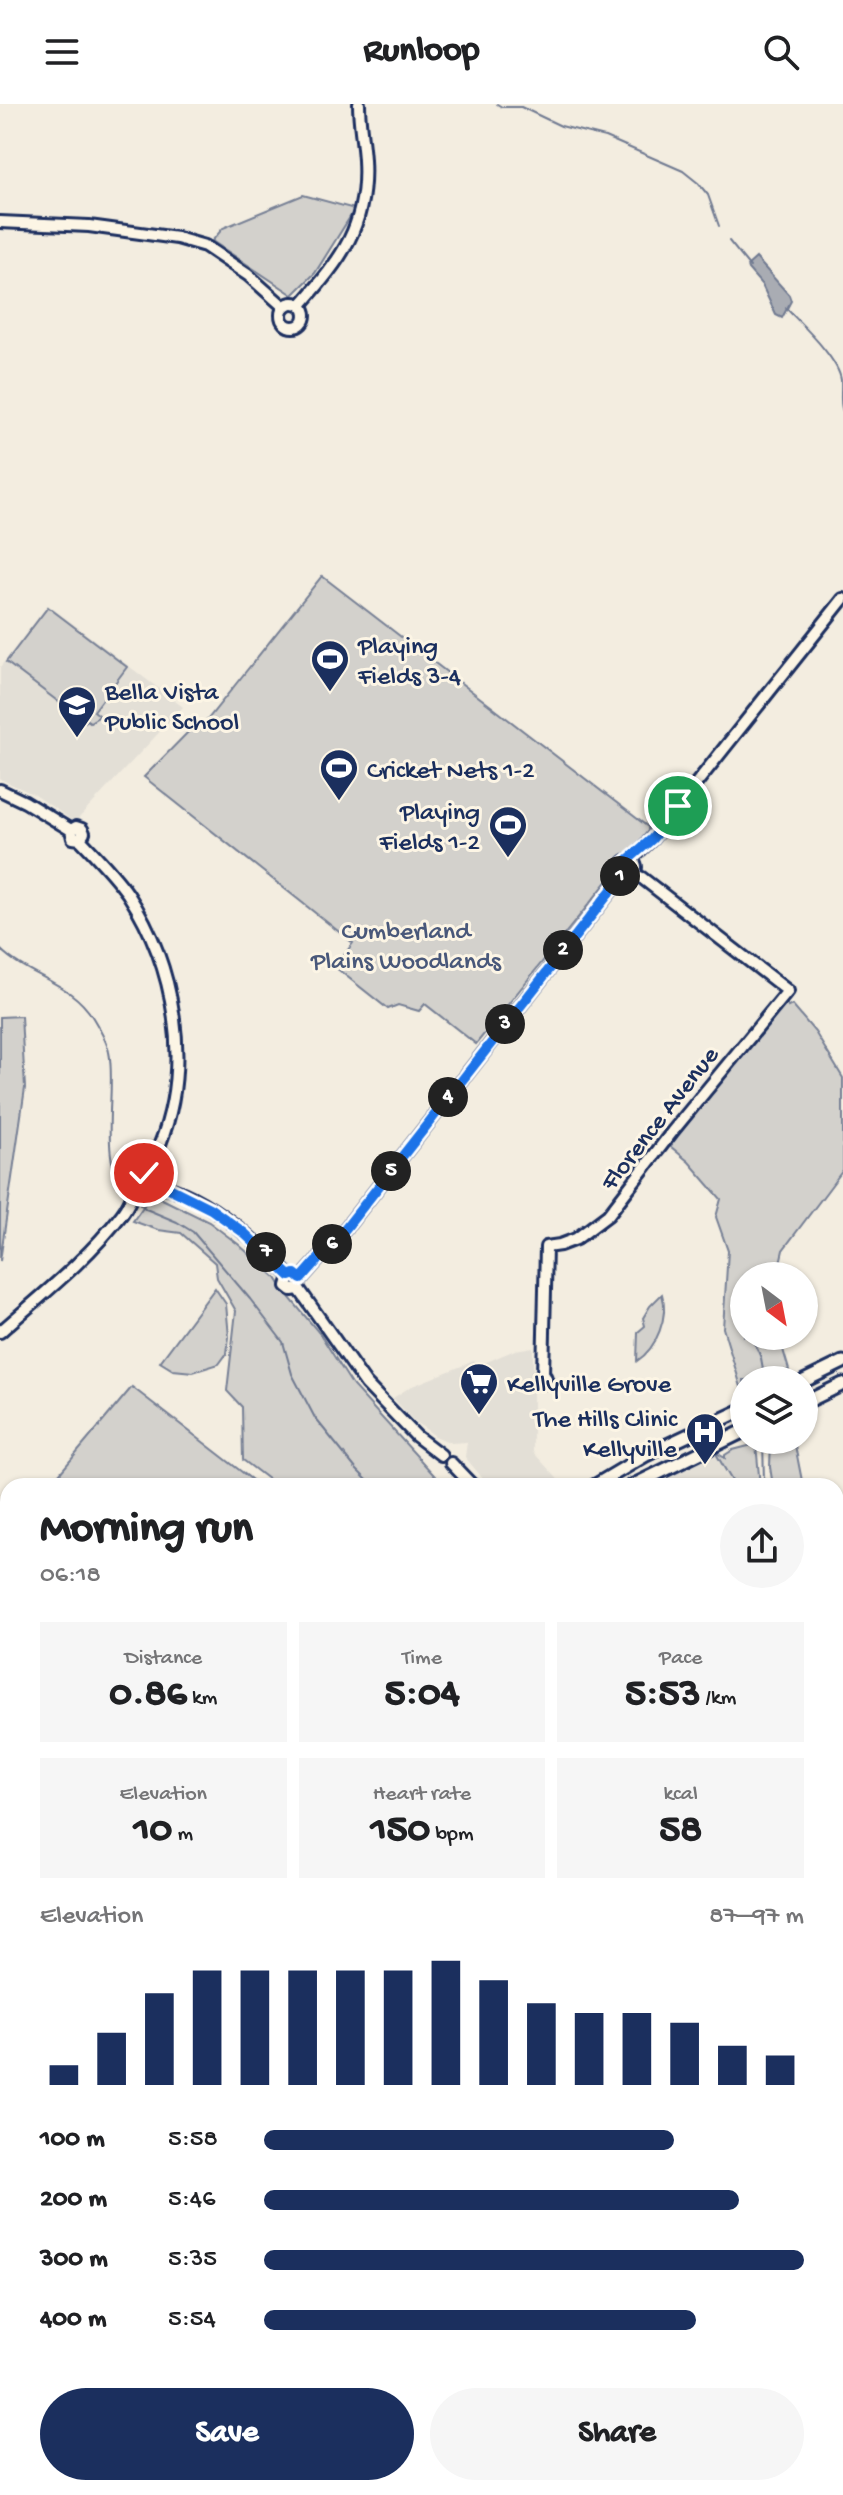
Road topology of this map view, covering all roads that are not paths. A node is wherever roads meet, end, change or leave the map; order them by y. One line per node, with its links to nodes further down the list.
1 (359, 104): 3 (street)
2 (0, 222): 4 (street)
3 (301, 305): 4 (street); 4 (street)
4 (284, 307)
5 (843, 599): 7 (street)
6 (0, 790): 8 (street)
7 (633, 870): 9 (street); 13 (street, Florence Avenue)
8 (147, 1178): 9 (street); 10 (street)
9 (297, 1281): 18 (street)
10 (0, 1332)
11 (843, 1362): 12 (main road)
12 (818, 1374)
13 (543, 1375)
14 (843, 1384): 15 (main road)
15 (818, 1396)
16 (730, 1416): 19 (main road)
17 (730, 1438): 20 (main road)
18 (465, 1478)
19 (607, 1478)
20 (648, 1478)

